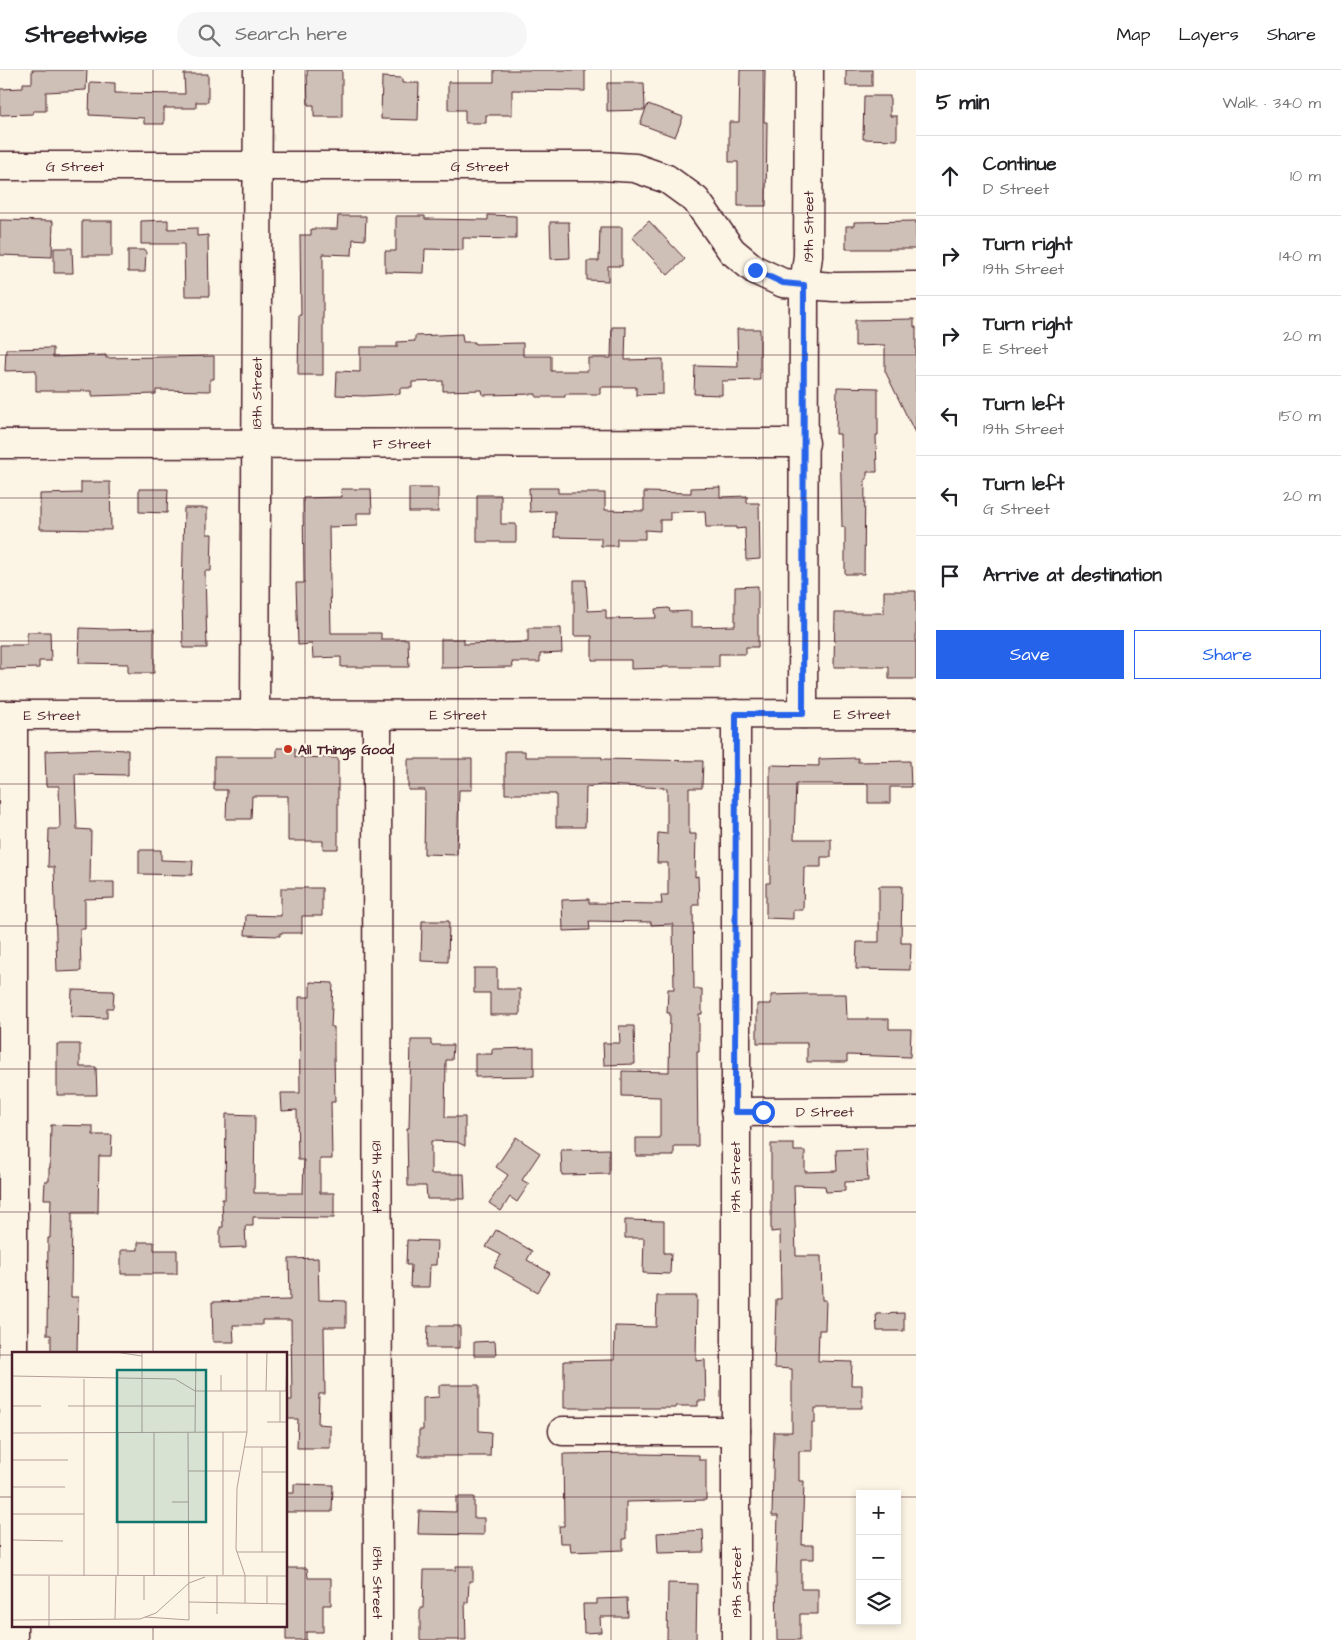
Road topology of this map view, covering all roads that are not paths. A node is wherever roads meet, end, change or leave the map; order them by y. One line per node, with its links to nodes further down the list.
1 (258, 70): 4 (street, 18th Street)
2 (809, 70): 5 (street, 19th Street)
3 (0, 166): 4 (street, G Street)
4 (258, 166): 5 (street, G Street); 9 (street, 18th Street)
5 (804, 285): 6 (street, G Street); 7 (street, 19th Street)
6 (916, 286)
7 (805, 442): 9 (street, F Street); 11 (street, 19th Street)
8 (0, 444): 9 (street, F Street)
9 (257, 444): 14 (street, 18th Street)
10 (736, 714): 11 (street, E Street); 15 (street, E Street); 17 (street, 19th Street)
11 (803, 714): 12 (street, E Street)
12 (916, 714)
13 (7, 715): 14 (street, E Street); 20 (street)
14 (255, 715): 15 (street, E Street)
15 (378, 715): 21 (street, 18th Street)
16 (916, 1111): 17 (street, D Street)
17 (735, 1112): 19 (street, 19th Street)
18 (563, 1431): 19 (street)
19 (736, 1431): 22 (street, 19th Street)
20 (12, 1486)
21 (378, 1640)
22 (736, 1640)

